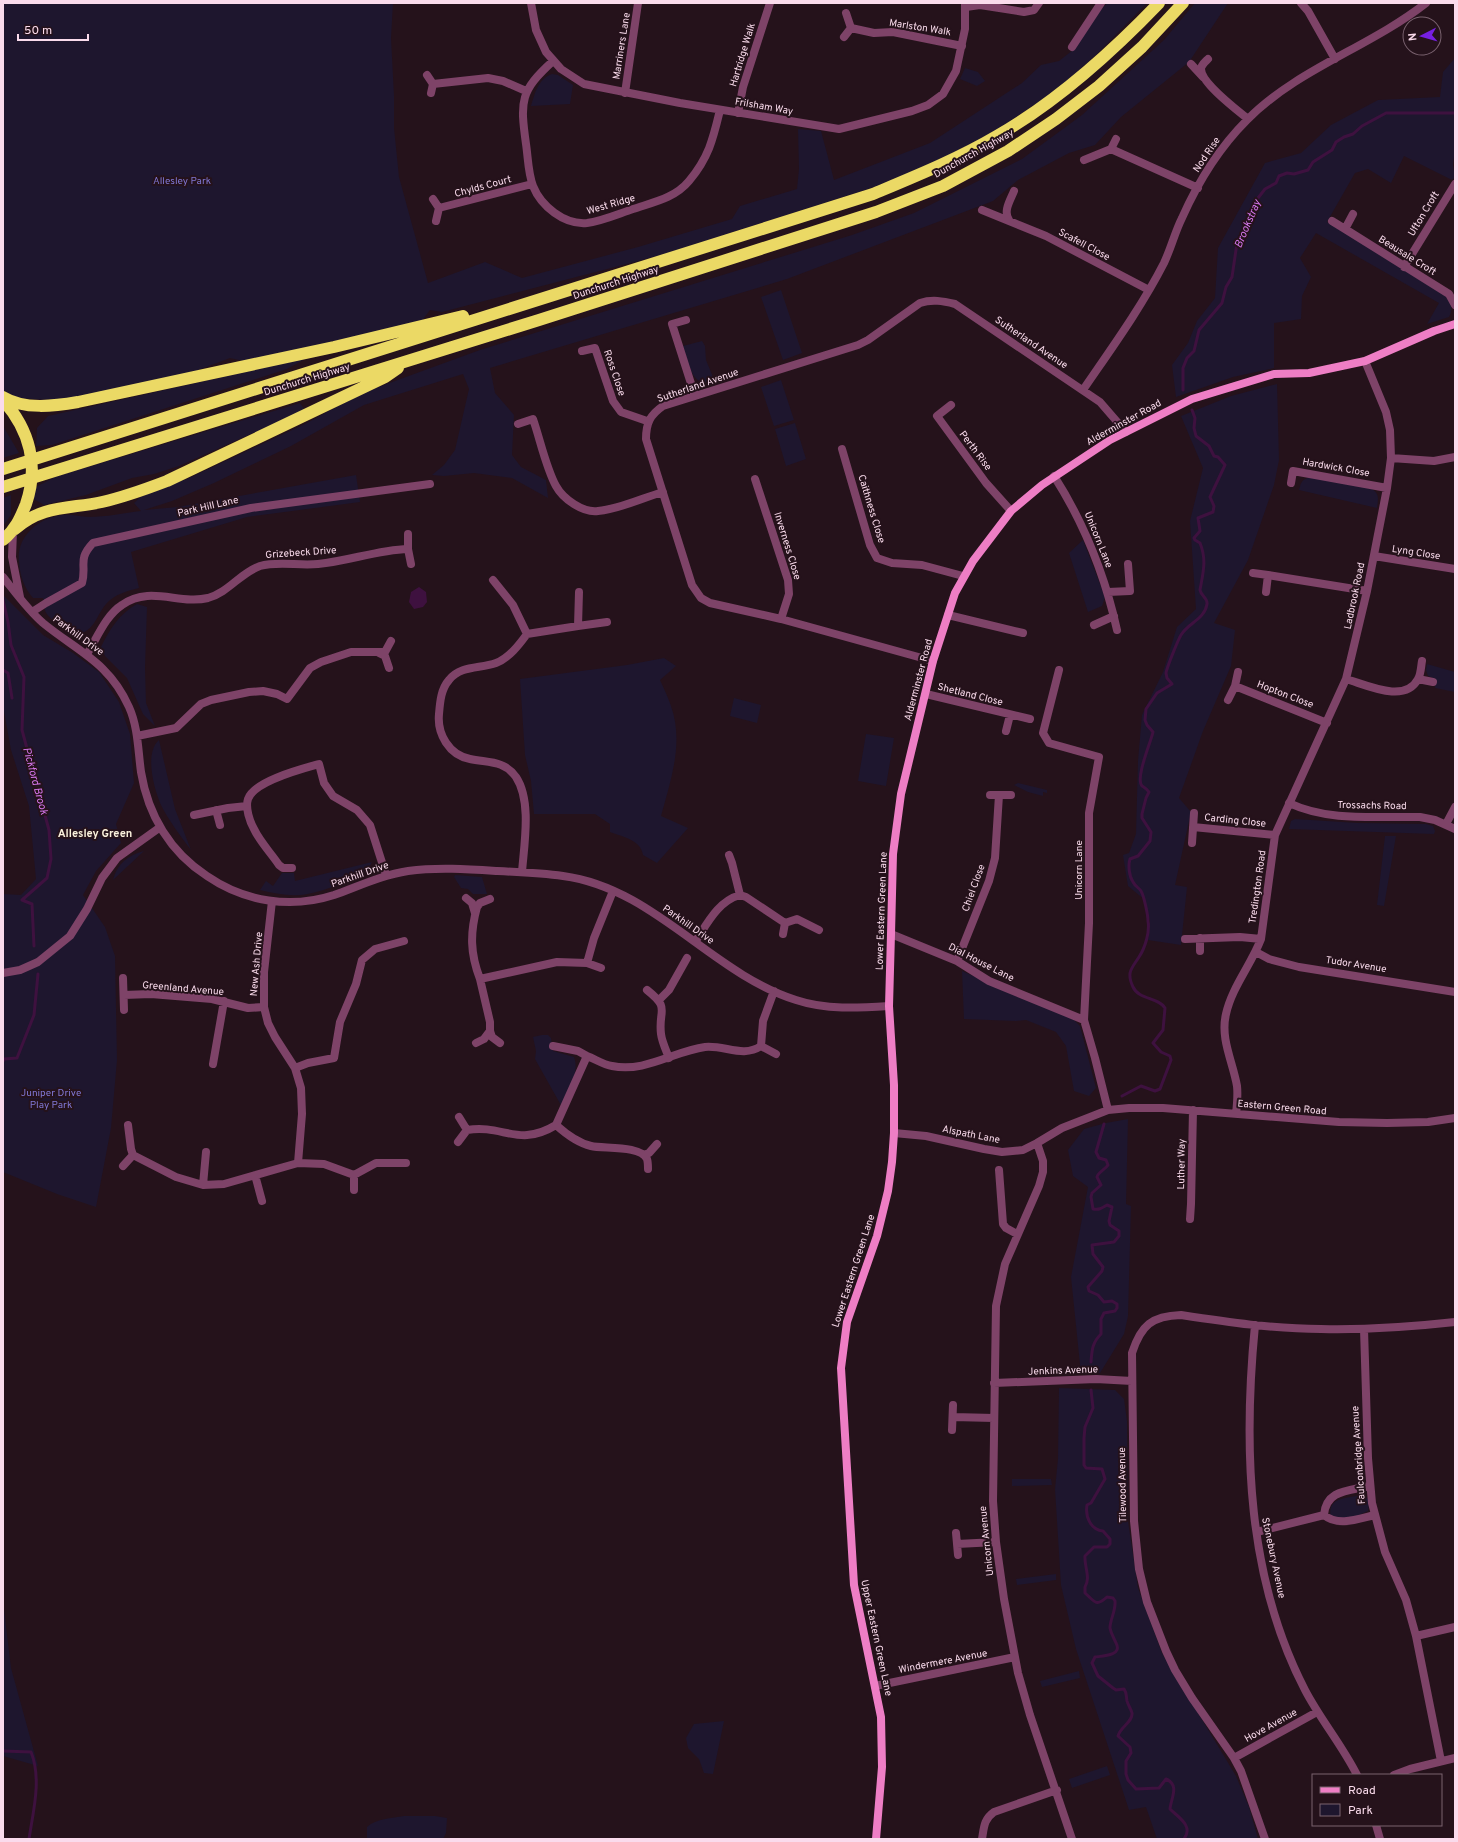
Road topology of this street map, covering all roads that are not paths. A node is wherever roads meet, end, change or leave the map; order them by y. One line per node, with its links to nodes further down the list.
1 (531, 3): 19 (street, Frilsham Way)
2 (638, 3): 25 (street, Marriners Lane)
3 (770, 3): 28 (street, Hartridge Walk)
4 (1039, 3): 10 (street)
5 (1101, 3): 16 (street)
6 (1160, 3): 49 (highway, Dunchurch Highway)
7 (1183, 3): 54 (highway, Dunchurch Highway)
8 (1301, 3): 18 (street)
9 (1426, 3): 11 (street, Nod Rise)
10 (965, 5): 15 (street, Frilsham Way)
11 (1416, 6): 18 (street, Nod Rise)
12 (846, 13): 13 (street)
13 (852, 28): 14 (street); 15 (street, Marlston Walk)
14 (844, 36)
15 (962, 46): 28 (street, Frilsham Way)
16 (1072, 46)
17 (1208, 59): 22 (street)
18 (1335, 59): 29 (street, Nod Rise)
19 (553, 61): 24 (street, West Ridge); 25 (street, Frilsham Way)
20 (1191, 64): 22 (street)
21 (427, 75): 23 (street)
22 (1206, 81): 29 (street)
23 (432, 84): 24 (street); 26 (street)
24 (526, 91): 33 (street, West Ridge)
25 (625, 93): 27 (street, Frilsham Way)
26 (431, 94)
27 (720, 110): 28 (street, Frilsham Way); 33 (street, West Ridge)
28 (738, 113)
29 (1248, 119): 35 (street, Nod Rise)
30 (1116, 139): 31 (street)
31 (1111, 149): 32 (street); 35 (street)
32 (1084, 160)
33 (532, 184): 39 (street, Chylds Court)
34 (1455, 184): 37 (street, Ufton Croft)
35 (1198, 188): 47 (street, Nod Rise)
36 (1014, 191): 42 (street)
37 (1452, 194): 46 (street, Ufton Croft)
38 (433, 199): 39 (street)
39 (439, 208): 43 (street)
40 (982, 210): 42 (street, Scafell Close)
41 (1353, 214): 45 (street)
42 (1009, 220): 47 (street, Scafell Close)
43 (436, 221)
44 (1332, 221): 45 (street, Beausale Croft)
45 (1345, 229): 46 (street, Beausale Croft)
46 (1404, 267): 48 (street, Beausale Croft)
47 (1149, 290): 55 (street, Nod Rise)
48 (1455, 305)
49 (510, 309): 57 (highway); 66 (highway, Dunchurch Highway)
50 (686, 320): 56 (street)
51 (1455, 324): 53 (street, Alderminster Road)
52 (582, 351): 60 (street, Ross Close)
53 (1365, 361): 62 (street, Alderminster Road); 65 (street, Ladbrook Road)
54 (408, 362): 71 (highway, Dunchurch Highway); 75 (highway)
55 (1083, 390): 56 (street, Sutherland Avenue); 62 (street, Sutherland Avenue)
56 (695, 396): 60 (street, Sutherland Avenue)
57 (3, 397)
58 (3, 400): 75 (highway)
59 (951, 405): 74 (street, Perth Rise)
60 (647, 421): 73 (street)
61 (518, 424): 73 (street)
62 (1126, 432): 67 (street, Alderminster Road)
63 (842, 449): 85 (street, Caithness Close)
64 (1455, 457): 65 (street)
65 (1391, 458): 72 (street, Ladbrook Road)
66 (5, 468)
67 (1054, 476): 74 (street, Alderminster Road); 90 (street, Unicorn Lane)
68 (755, 478): 96 (street, Inverness Close)
69 (1291, 483): 72 (street, Hardwick Close)
70 (430, 484): 93 (street, Park Hill Lane)
71 (6, 486)
72 (1387, 488): 79 (street, Ladbrook Road)
73 (663, 492): 96 (street)
74 (1010, 511): 85 (street, Alderminster Road)
75 (14, 530): 77 (highway); 92 (street, Parkhill Drive)
76 (408, 534): 78 (street)
77 (3, 540)
78 (408, 549): 80 (street); 105 (street, Grizebeck Drive)
79 (1374, 556): 82 (street, Lyng Close); 88 (street, Ladbrook Road)
80 (411, 564)
81 (1128, 564): 90 (street)
82 (1455, 569)
83 (1253, 573): 84 (street)
84 (1268, 575): 88 (street); 91 (street)
85 (963, 576): 94 (street, Alderminster Road)
86 (3, 577): 92 (street, Parkhill Drive)
87 (493, 580): 102 (street)
88 (1366, 591): 111 (street, Ladbrook Road)
89 (579, 592): 99 (street)
90 (1108, 592): 95 (street, Unicorn Lane)
91 (1266, 592)
92 (20, 597): 93 (street, Parkhill Drive)
93 (32, 612): 105 (street, Parkhill Drive)
94 (948, 615): 101 (street); 107 (street, Alderminster Road)
95 (1114, 616): 98 (street); 100 (street, Unicorn Lane)
96 (781, 619): 107 (street)
97 (607, 622): 99 (street)
98 (1094, 625)
99 (578, 626): 102 (street)
100 (1117, 630)
101 (1023, 633)
102 (527, 634): 142 (street)
103 (391, 641): 104 (street)
104 (380, 653): 108 (street); 121 (street)
105 (87, 654): 121 (street, Parkhill Drive)
106 (1422, 660): 112 (street)
107 (934, 661): 115 (street, Alderminster Road)
108 (389, 668)
109 (1059, 670): 177 (street, Unicorn Lane)
110 (1238, 672): 114 (street)
111 (1346, 679): 112 (street); 119 (street, Ladbrook Road)
112 (1418, 679): 113 (street)
113 (1433, 682)
114 (1235, 686): 116 (street); 119 (street, Hopton Close)
115 (926, 694): 117 (street, Shetland Close); 122 (street, Alderminster Road)
116 (1228, 700)
117 (1010, 715): 118 (street, Shetland Close); 120 (street, Shetland Close)
118 (1030, 719)
119 (1328, 723): 126 (street, Ladbrook Road)
120 (1006, 731)
121 (137, 736): 136 (street, Parkhill Drive)
122 (913, 739): 153 (street, Lower Eastern Green Lane)
123 (990, 795): 124 (street)
124 (999, 795): 125 (street); 162 (street, Chiel Close)
125 (1011, 795)
126 (1289, 803): 132 (street, Trossachs Road); 134 (street, Ladbrook Road)
127 (247, 806): 129 (street); 141 (street); 143 (street)
128 (1455, 807): 132 (street)
129 (216, 810): 131 (street); 133 (street)
130 (1194, 813): 135 (street, Carding Close)
131 (194, 815)
132 (1446, 824): 137 (street, Trossachs Road)
133 (220, 825)
134 (1279, 825): 138 (street, Tredington Road)
135 (1193, 827): 138 (street, Carding Close); 139 (street, Carding Close)
136 (159, 828): 148 (street, Parkhill Drive); 165 (street)
137 (1455, 829)
138 (1275, 835): 156 (street, Tredington Road)
139 (1192, 843)
140 (729, 855): 145 (street)
141 (292, 868)
142 (522, 872): 143 (street, Parkhill Drive); 144 (street, Parkhill Drive)
143 (386, 875): 148 (street, Parkhill Drive)
144 (613, 891): 158 (street, Parkhill Drive); 163 (street)
145 (740, 895): 150 (street); 158 (street)
146 (466, 898): 149 (street)
147 (490, 899): 149 (street)
148 (272, 901): 174 (street, New Ash Drive)
149 (475, 914): 167 (street)
150 (785, 923): 151 (street); 152 (street)
151 (819, 930)
152 (783, 934)
153 (891, 934): 162 (street, Dial House Lane); 175 (street, Lower Eastern Green Lane)
154 (1200, 938): 155 (street); 156 (street); 159 (street)
155 (1185, 939)
156 (1260, 939): 160 (street, Tredington Road)
157 (404, 941): 187 (street)
158 (695, 942): 169 (street, Parkhill Drive)
159 (1200, 951)
160 (1256, 952): 170 (street, Tudor Avenue); 190 (street, Tredington Road)
161 (687, 958): 172 (street)
162 (957, 961): 177 (street, Dial House Lane)
163 (587, 963): 164 (street); 167 (street)
164 (601, 968)
165 (3, 973)
166 (123, 978): 171 (street)
167 (480, 979): 178 (street)
168 (647, 990): 172 (street)
169 (774, 992): 175 (street, Parkhill Drive); 182 (street)
170 (1455, 992)
171 (124, 995): 173 (street, Greenland Avenue); 176 (street)
172 (659, 1000): 185 (street)
173 (224, 1002): 174 (street, Greenland Avenue); 186 (street)
174 (264, 1006): 187 (street, New Ash Drive)
175 (889, 1006): 196 (street, Lower Eastern Green Lane)
176 (124, 1010)
177 (1084, 1020): 188 (street, Unicorn Lane)
178 (490, 1031): 179 (street); 180 (street)
179 (476, 1043)
180 (500, 1043)
181 (552, 1046): 184 (street)
182 (761, 1046): 183 (street); 185 (street)
183 (776, 1054)
184 (587, 1056): 185 (street); 194 (street)
185 (669, 1058)
186 (213, 1064)
187 (295, 1068): 203 (street, New Ash Drive)
188 (1108, 1110): 189 (street, Eastern Green Road); 198 (street, Alspath Lane)
189 (1193, 1110): 190 (street, Eastern Green Road); 213 (street, Luther Way)
190 (1236, 1114): 192 (street, Eastern Green Road)
191 (459, 1117): 195 (street)
192 (1455, 1118)
193 (128, 1125): 201 (street)
194 (556, 1126): 195 (street); 202 (street)
195 (467, 1130): 197 (street)
196 (894, 1133): 198 (street, Alspath Lane); 218 (street, Lower Eastern Green Lane)
197 (458, 1142)
198 (1037, 1143): 214 (street, Unicorn Avenue)
199 (657, 1144): 202 (street)
200 (206, 1152): 210 (street)
201 (133, 1155): 205 (street); 210 (street)
202 (644, 1155): 206 (street)
203 (298, 1163): 208 (street); 209 (street)
204 (406, 1163): 209 (street)
205 (123, 1166)
206 (648, 1169)
207 (999, 1170): 214 (street)
208 (256, 1175): 210 (street); 212 (street)
209 (354, 1175): 211 (street)
210 (203, 1185)
211 (354, 1190)
212 (262, 1201)
213 (1190, 1218)
214 (1017, 1234): 220 (street, Unicorn Avenue)
215 (1455, 1322): 217 (street, Tilewood Avenue)
216 (1255, 1325): 217 (street, Tilewood Avenue); 219 (street, Tilewood Avenue); 228 (street, Stonebury Avenue)
217 (1364, 1329): 225 (street, Faulconbridge Avenue)
218 (840, 1368): 236 (street, Upper Eastern Green Lane)
219 (1132, 1381): 220 (street, Jenkins Avenue); 238 (street, Tilewood Avenue)
220 (994, 1383): 223 (street, Unicorn Avenue)
221 (953, 1405): 222 (street)
222 (953, 1417): 223 (street); 224 (street)
223 (994, 1418): 230 (street, Unicorn Avenue)
224 (952, 1430)
225 (1369, 1486): 226 (street); 227 (street, Faulconbridge Avenue)
226 (1324, 1515): 227 (street); 228 (street)
227 (1375, 1515): 234 (street, Faulconbridge Avenue)
228 (1257, 1532): 237 (street, Stonebury Avenue)
229 (956, 1533): 231 (street)
230 (996, 1542): 231 (street); 235 (street, Unicorn Avenue)
231 (957, 1544): 232 (street)
232 (958, 1555)
233 (1455, 1627): 234 (street)
234 (1416, 1636): 240 (street, Faulconbridge Avenue)
235 (1015, 1657): 236 (street, Windermere Avenue); 243 (street, Unicorn Avenue)
236 (875, 1686): 245 (street, Upper Eastern Green Lane)
237 (1317, 1712): 238 (street, Hove Avenue); 241 (street, Stonebury Avenue)
238 (1234, 1758): 248 (street, Tilewood Avenue)
239 (1455, 1758): 240 (street)
240 (1441, 1761): 242 (street)
241 (1356, 1774)
242 (1397, 1774)
243 (1057, 1790): 246 (street); 247 (street, Unicorn Avenue)
244 (1376, 1826): 249 (street)
245 (876, 1839)
246 (982, 1839)
247 (1072, 1839)
248 (1265, 1839)
249 (1380, 1839)

